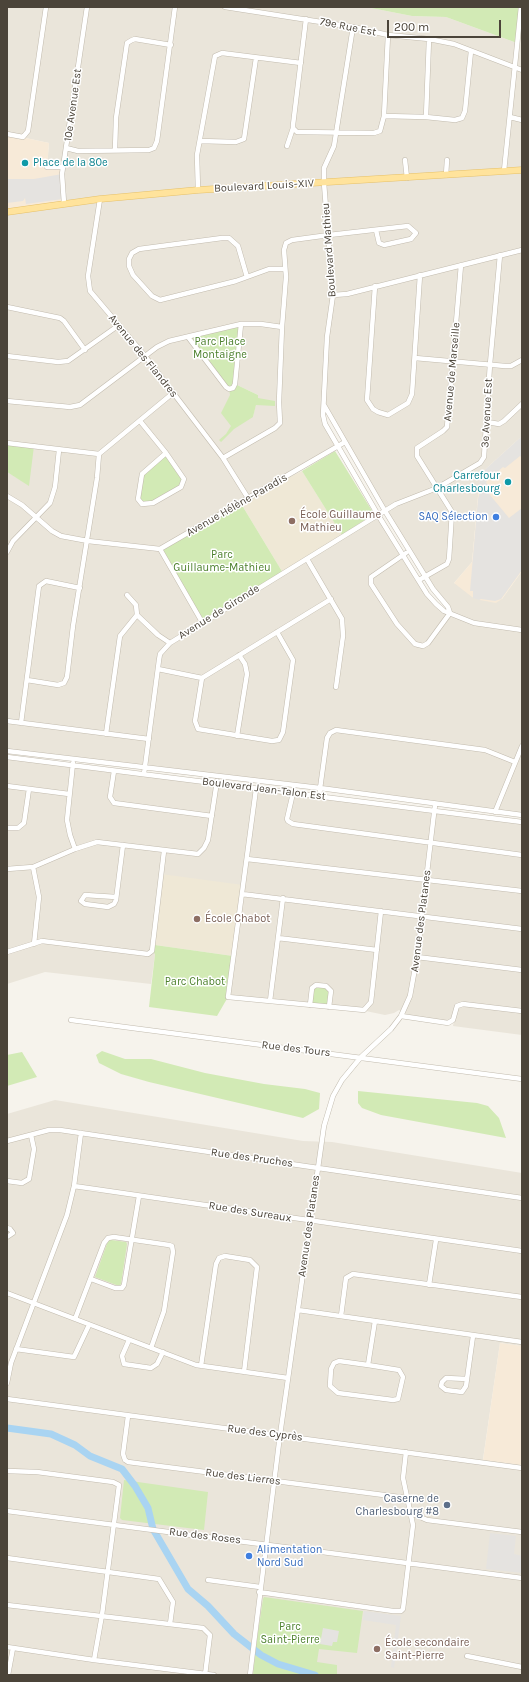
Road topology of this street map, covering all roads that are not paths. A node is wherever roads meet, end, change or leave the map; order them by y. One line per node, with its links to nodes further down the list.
1 (46, 7): 23 (street)
2 (87, 7): 26 (street, 10e Avenue Est)
3 (175, 7): 11 (street)
4 (225, 7): 7 (street, 79e Rue Est)
5 (521, 7): 6 (street)
6 (521, 14): 15 (street)
7 (306, 19): 8 (street, 79e Rue Est); 14 (street)
8 (353, 27): 9 (street, 79e Rue Est); 22 (street, Boulevard Mathieu)
9 (388, 35): 10 (street, 79e Rue Est); 17 (street)
10 (428, 38): 12 (street, 79e Rue Est); 18 (street)
11 (171, 45): 27 (street); 27 (street)
12 (471, 52): 15 (street, 79e Rue Est); 18 (street)
13 (256, 58): 14 (street); 24 (street); 24 (street)
14 (300, 63): 21 (street)
15 (515, 68): 16 (street, 79e Rue Est); 19 (street)
16 (522, 70)
17 (384, 116): 18 (street); 22 (street)
18 (426, 116)
19 (510, 117): 20 (street); 33 (street)
20 (522, 120)
21 (293, 128): 22 (street); 25 (street)
22 (337, 133): 36 (street, Boulevard Mathieu)
23 (7, 134)
24 (200, 141): 37 (street)
25 (287, 146)
26 (66, 148): 27 (street); 31 (street, 10e Avenue Est)
27 (115, 150)
28 (405, 160): 35 (street)
29 (447, 160): 34 (street)
30 (47, 167): 31 (street)
31 (63, 167): 39 (street, 10e Avenue Est)
32 (522, 170): 33 (main road, Boulevard Louis-XIV)
33 (504, 171): 34 (main road, Boulevard Louis-XIV)
34 (446, 175): 35 (main road, Boulevard Louis-XIV)
35 (407, 178): 36 (main road, Boulevard Louis-XIV)
36 (324, 183): 37 (main road, Boulevard Louis-XIV); 42 (street, Boulevard Mathieu)
37 (198, 190): 38 (main road, Boulevard Louis-XIV)
38 (100, 199): 39 (main road, Boulevard Louis-XIV); 53 (street, Avenue des Flandres)
39 (64, 203): 40 (main road, Boulevard Louis-XIV)
40 (7, 212)
41 (376, 230): 41 (street); 42 (street)
42 (329, 235): 46 (street); 50 (street, Boulevard Mathieu)
43 (522, 250): 44 (street)
44 (500, 254): 45 (street); 62 (street, 3e Avenue Est)
45 (461, 266): 47 (street); 61 (street, Avenue de Marseille)
46 (285, 269): 48 (street); 54 (street)
47 (420, 275): 49 (street); 59 (street)
48 (247, 277): 48 (street)
49 (375, 286): 50 (street); 59 (street)
50 (333, 295): 66 (street, Boulevard Mathieu)
51 (7, 306): 56 (street)
52 (241, 324): 54 (street); 55 (street); 55 (street)
53 (119, 325): 56 (street); 58 (street, Avenue des Flandres)
54 (282, 327): 75 (street)
55 (188, 337): 58 (street)
56 (85, 350): 57 (street)
57 (7, 356)
58 (145, 356): 63 (street, Avenue des Flandres); 64 (street)
59 (415, 358): 61 (street)
60 (522, 360): 62 (street)
61 (453, 361): 62 (street); 76 (street, Avenue de Marseille)
62 (490, 364): 68 (street, 3e Avenue Est)
63 (173, 393): 67 (street); 75 (street, Avenue des Flandres)
64 (7, 402)
65 (522, 404): 68 (street)
66 (324, 405): 69 (street); 71 (street, Boulevard Mathieu)
67 (140, 421): 73 (street); 74 (street)
68 (487, 422): 76 (street, 3e Avenue Est)
69 (345, 442): 71 (street, Avenue Hélène-Paradis); 79 (street)
70 (7, 443): 72 (street)
71 (337, 446): 78 (street, Avenue Hélène-Paradis); 80 (street, Boulevard Mathieu)
72 (59, 450): 73 (street); 81 (street)
73 (98, 454): 82 (street)
74 (166, 454): 74 (street)
75 (223, 458): 78 (street, Avenue des Flandres)
76 (437, 488): 79 (street, 3e Avenue Est); 88 (street, Avenue de Marseille)
77 (7, 496): 81 (street)
78 (248, 498): 83 (street, Avenue Hélène-Paradis)
79 (385, 511): 80 (street, Avenue de Gironde); 84 (street)
80 (378, 515): 86 (street, Boulevard Mathieu); 87 (street, Avenue de Gironde)
81 (36, 518): 82 (street); 85 (street)
82 (88, 541): 83 (street); 90 (street)
83 (160, 549): 95 (street)
84 (410, 551): 86 (street); 88 (street)
85 (7, 552)
86 (403, 555): 89 (street, Boulevard Mathieu); 93 (street)
87 (307, 559): 92 (street); 95 (street, Avenue de Gironde)
88 (426, 576): 89 (street, Avenue de Marseille); 93 (street)
89 (419, 580): 93 (street, Boulevard Mathieu)
90 (80, 588): 102 (street); 102 (street)
91 (127, 595): 94 (street)
92 (331, 599): 97 (street); 103 (street)
93 (450, 613): 96 (street, Boulevard Mathieu)
94 (137, 615): 98 (street); 106 (street)
95 (202, 622): 98 (street, Avenue de Gironde)
96 (522, 630)
97 (277, 632): 99 (street); 107 (street)
98 (170, 642): 100 (street, Avenue de Gironde)
99 (239, 655): 101 (street); 107 (street)
100 (158, 669): 101 (street); 108 (street, Avenue de Gironde)
101 (202, 678): 107 (street)
102 (27, 680): 105 (street)
103 (336, 687)
104 (7, 721): 105 (street)
105 (21, 723): 106 (street)
106 (106, 734): 108 (street)
107 (237, 736)
108 (149, 739): 115 (street, Avenue de Gironde)
109 (522, 746): 113 (street)
110 (7, 751): 112 (street, Boulevard Jean-Talon Est)
111 (7, 757): 114 (street, Boulevard Jean-Talon Est)
112 (74, 759): 114 (street); 115 (street, Boulevard Jean-Talon Est)
113 (515, 762): 121 (street); 129 (street)
114 (73, 765): 116 (street, Boulevard Jean-Talon Est); 125 (street)
115 (145, 768): 117 (street, Avenue de Gironde); 118 (street, Boulevard Jean-Talon Est)
116 (114, 771): 117 (street, Boulevard Jean-Talon Est); 131 (street)
117 (144, 774): 119 (street, Boulevard Jean-Talon Est)
118 (217, 777): 119 (street); 121 (street, Boulevard Jean-Talon Est)
119 (216, 783): 123 (street, Boulevard Jean-Talon Est); 131 (street)
120 (7, 786): 122 (street)
121 (320, 788): 126 (street); 127 (street, Boulevard Jean-Talon Est)
122 (29, 789): 125 (street); 133 (street)
123 (256, 789): 124 (street, Boulevard Jean-Talon Est); 139 (street)
124 (292, 793): 126 (street, Boulevard Jean-Talon Est); 134 (street)
125 (69, 794): 136 (street)
126 (319, 796): 128 (street, Boulevard Jean-Talon Est)
127 (435, 805): 128 (street, Avenue des Platanes); 129 (street, Boulevard Jean-Talon Est)
128 (435, 811): 132 (street, Boulevard Jean-Talon Est); 134 (street, Avenue des Platanes)
129 (495, 812): 130 (street, Boulevard Jean-Talon Est)
130 (522, 815)
131 (212, 816): 137 (street)
132 (522, 822)
133 (7, 828)
134 (431, 844): 138 (street); 142 (street, Avenue des Platanes)
135 (123, 845): 136 (street); 137 (street); 145 (street)
136 (75, 849): 140 (street)
137 (164, 850): 151 (street)
138 (522, 856)
139 (247, 859): 142 (street); 144 (street)
140 (33, 867): 141 (street); 151 (street)
141 (7, 869)
142 (426, 880): 143 (street); 148 (street, Avenue des Platanes)
143 (522, 891)
144 (242, 894): 146 (street); 156 (street)
145 (116, 897): 145 (street)
146 (283, 898): 147 (street); 150 (street)
147 (381, 911): 148 (street); 152 (street)
148 (422, 918): 149 (street); 154 (street, Avenue des Platanes)
149 (522, 929)
150 (278, 938): 152 (street); 156 (street)
151 (34, 944): 153 (street)
152 (377, 950): 158 (street)
153 (7, 952)
154 (417, 957): 155 (street); 160 (street, Avenue des Platanes)
155 (522, 970)
156 (270, 1001): 157 (street)
157 (310, 1005): 158 (street); 158 (street)
158 (329, 1007)
159 (522, 1011): 160 (street)
160 (401, 1016): 162 (street, Avenue des Platanes)
161 (70, 1020): 162 (street, Rue des Tours)
162 (360, 1057): 163 (street, Rue des Tours); 167 (street, Avenue des Platanes)
163 (522, 1079)
164 (81, 1133): 165 (street, Rue des Pruches); 167 (street, Rue des Pruches); 169 (street)
165 (31, 1135): 166 (street, Rue des Pruches); 168 (street)
166 (7, 1142)
167 (317, 1168): 171 (street, Rue des Pruches); 172 (street, Avenue des Platanes)
168 (7, 1181)
169 (74, 1186): 170 (street, Rue des Sureaux); 182 (street)
170 (139, 1196): 172 (street, Rue des Sureaux); 175 (street)
171 (522, 1198)
172 (310, 1221): 176 (street, Rue des Sureaux); 183 (street, Avenue des Platanes)
173 (7, 1228): 174 (street)
174 (7, 1237)
175 (130, 1239): 178 (street); 178 (street); 191 (street)
176 (436, 1240): 177 (street, Rue des Sureaux); 179 (street)
177 (522, 1251)
178 (91, 1278): 185 (street)
179 (429, 1285): 181 (street); 184 (street)
180 (7, 1293): 182 (street)
181 (522, 1298)
182 (34, 1303): 185 (street); 192 (street)
183 (298, 1310): 184 (street); 197 (street, Avenue des Platanes)
184 (341, 1316): 186 (street)
185 (75, 1319): 187 (street)
186 (375, 1321): 188 (street); 194 (street)
187 (89, 1324): 189 (street); 192 (street)
188 (473, 1336): 190 (street); 198 (street)
189 (129, 1340): 191 (street); 193 (street)
190 (522, 1342)
191 (151, 1348): 193 (street)
192 (16, 1349): 199 (street)
193 (163, 1352): 195 (street)
194 (368, 1365): 194 (street)
195 (201, 1366): 196 (street); 196 (street)
196 (244, 1372): 197 (street)
197 (288, 1378): 202 (street, Avenue des Platanes)
198 (467, 1379): 198 (street)
199 (7, 1384)
200 (7, 1400): 201 (street, Rue des Cyprès)
201 (128, 1416): 202 (street, Rue des Cyprès); 206 (street, Rue des Lierres)
202 (280, 1435): 203 (street, Rue des Cyprès); 206 (street, Avenue des Platanes)
203 (406, 1452): 204 (street, Rue des Cyprès); 207 (street)
204 (522, 1468)
205 (7, 1471): 210 (street)
206 (274, 1481): 207 (street, Rue des Lierres); 212 (street, Avenue des Platanes)
207 (407, 1498): 209 (street)
208 (7, 1511): 210 (street, Rue des Roses)
209 (411, 1513): 211 (street); 214 (street)
210 (114, 1525): 212 (street, Rue des Roses); 215 (street)
211 (522, 1532)
212 (266, 1543): 214 (street, Rue des Roses); 218 (street, Avenue des Platanes)
213 (7, 1558): 215 (street)
214 (408, 1563): 216 (street, Rue des Roses); 218 (street)
215 (108, 1572): 220 (street); 221 (street)
216 (522, 1578)
217 (208, 1580): 218 (street)
218 (260, 1589): 230 (street, Avenue des Platanes)
219 (7, 1605): 220 (street)
220 (102, 1615): 221 (street); 225 (street)
221 (170, 1624): 227 (street)
222 (7, 1647): 223 (street)
223 (13, 1648): 225 (street); 228 (street)
224 (468, 1656): 226 (street)
225 (94, 1660): 227 (street)
226 (522, 1667)
227 (205, 1674): 229 (street)
228 (8, 1675)
229 (214, 1675)
230 (250, 1675)

